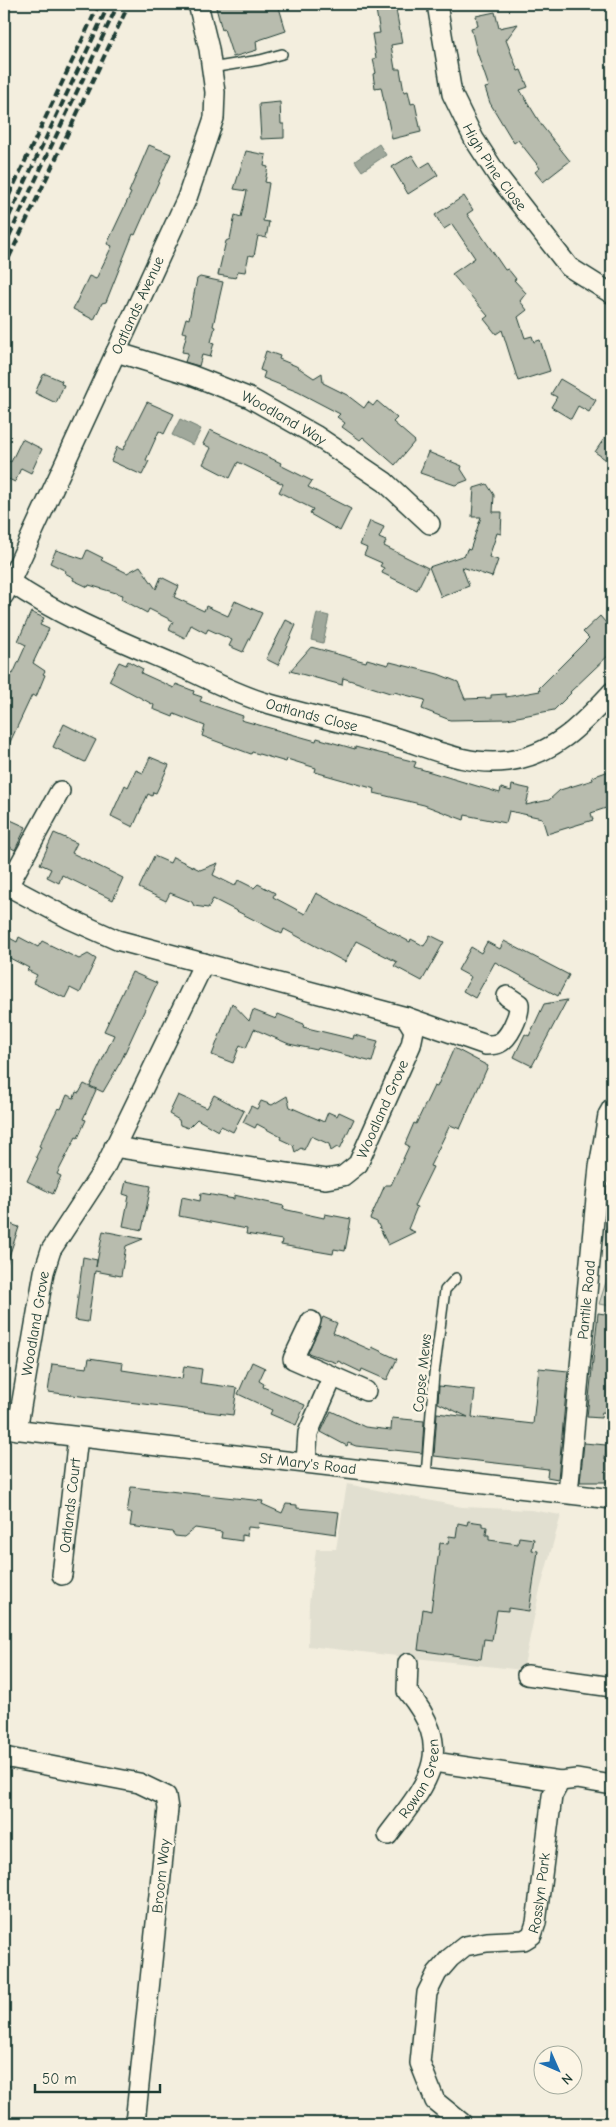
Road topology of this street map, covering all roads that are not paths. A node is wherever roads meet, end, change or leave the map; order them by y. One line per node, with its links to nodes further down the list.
1 (198, 4): 4 (street, Oatlands Avenue)
2 (437, 4): 5 (street, High Pine Close)
3 (282, 54): 4 (lane)
4 (211, 68): 6 (street, Oatlands Avenue)
5 (612, 294)
6 (116, 352): 7 (street, Woodland Way); 8 (street, Oatlands Avenue)
7 (430, 524)
8 (7, 589): 9 (street, Oatlands Close)
9 (612, 692)
10 (60, 791): 11 (street)
11 (6, 885): 12 (street)
12 (204, 963): 14 (street); 16 (street, Woodland Grove)
13 (506, 996): 14 (street)
14 (406, 1017): 16 (street, Woodland Grove)
15 (612, 1108): 25 (street, Pantile Road)
16 (114, 1147): 21 (street, Woodland Grove)
17 (456, 1278): 24 (lane, Copse Mews)
18 (311, 1321): 19 (street)
19 (332, 1378): 20 (street); 23 (street)
20 (366, 1391)
21 (11, 1429): 22 (street, St Mary's Road)
22 (78, 1436): 23 (street, St Mary's Road); 27 (street, Oatlands Court)
23 (306, 1462): 24 (street, St Mary's Road)
24 (426, 1476): 25 (street, St Mary's Road)
25 (568, 1493): 26 (street, St Mary's Road)
26 (612, 1499)
27 (62, 1575)
28 (408, 1664): 32 (street, Rowan Green)
29 (526, 1675): 30 (street)
30 (612, 1687)
31 (4, 1757): 36 (street, Broom Way)
32 (434, 1762): 33 (street); 35 (street, Rowan Green)
33 (560, 1781): 34 (street); 37 (street, Rosslyn Park)
34 (612, 1785)
35 (388, 1835)
36 (135, 2123)
37 (462, 2123)

